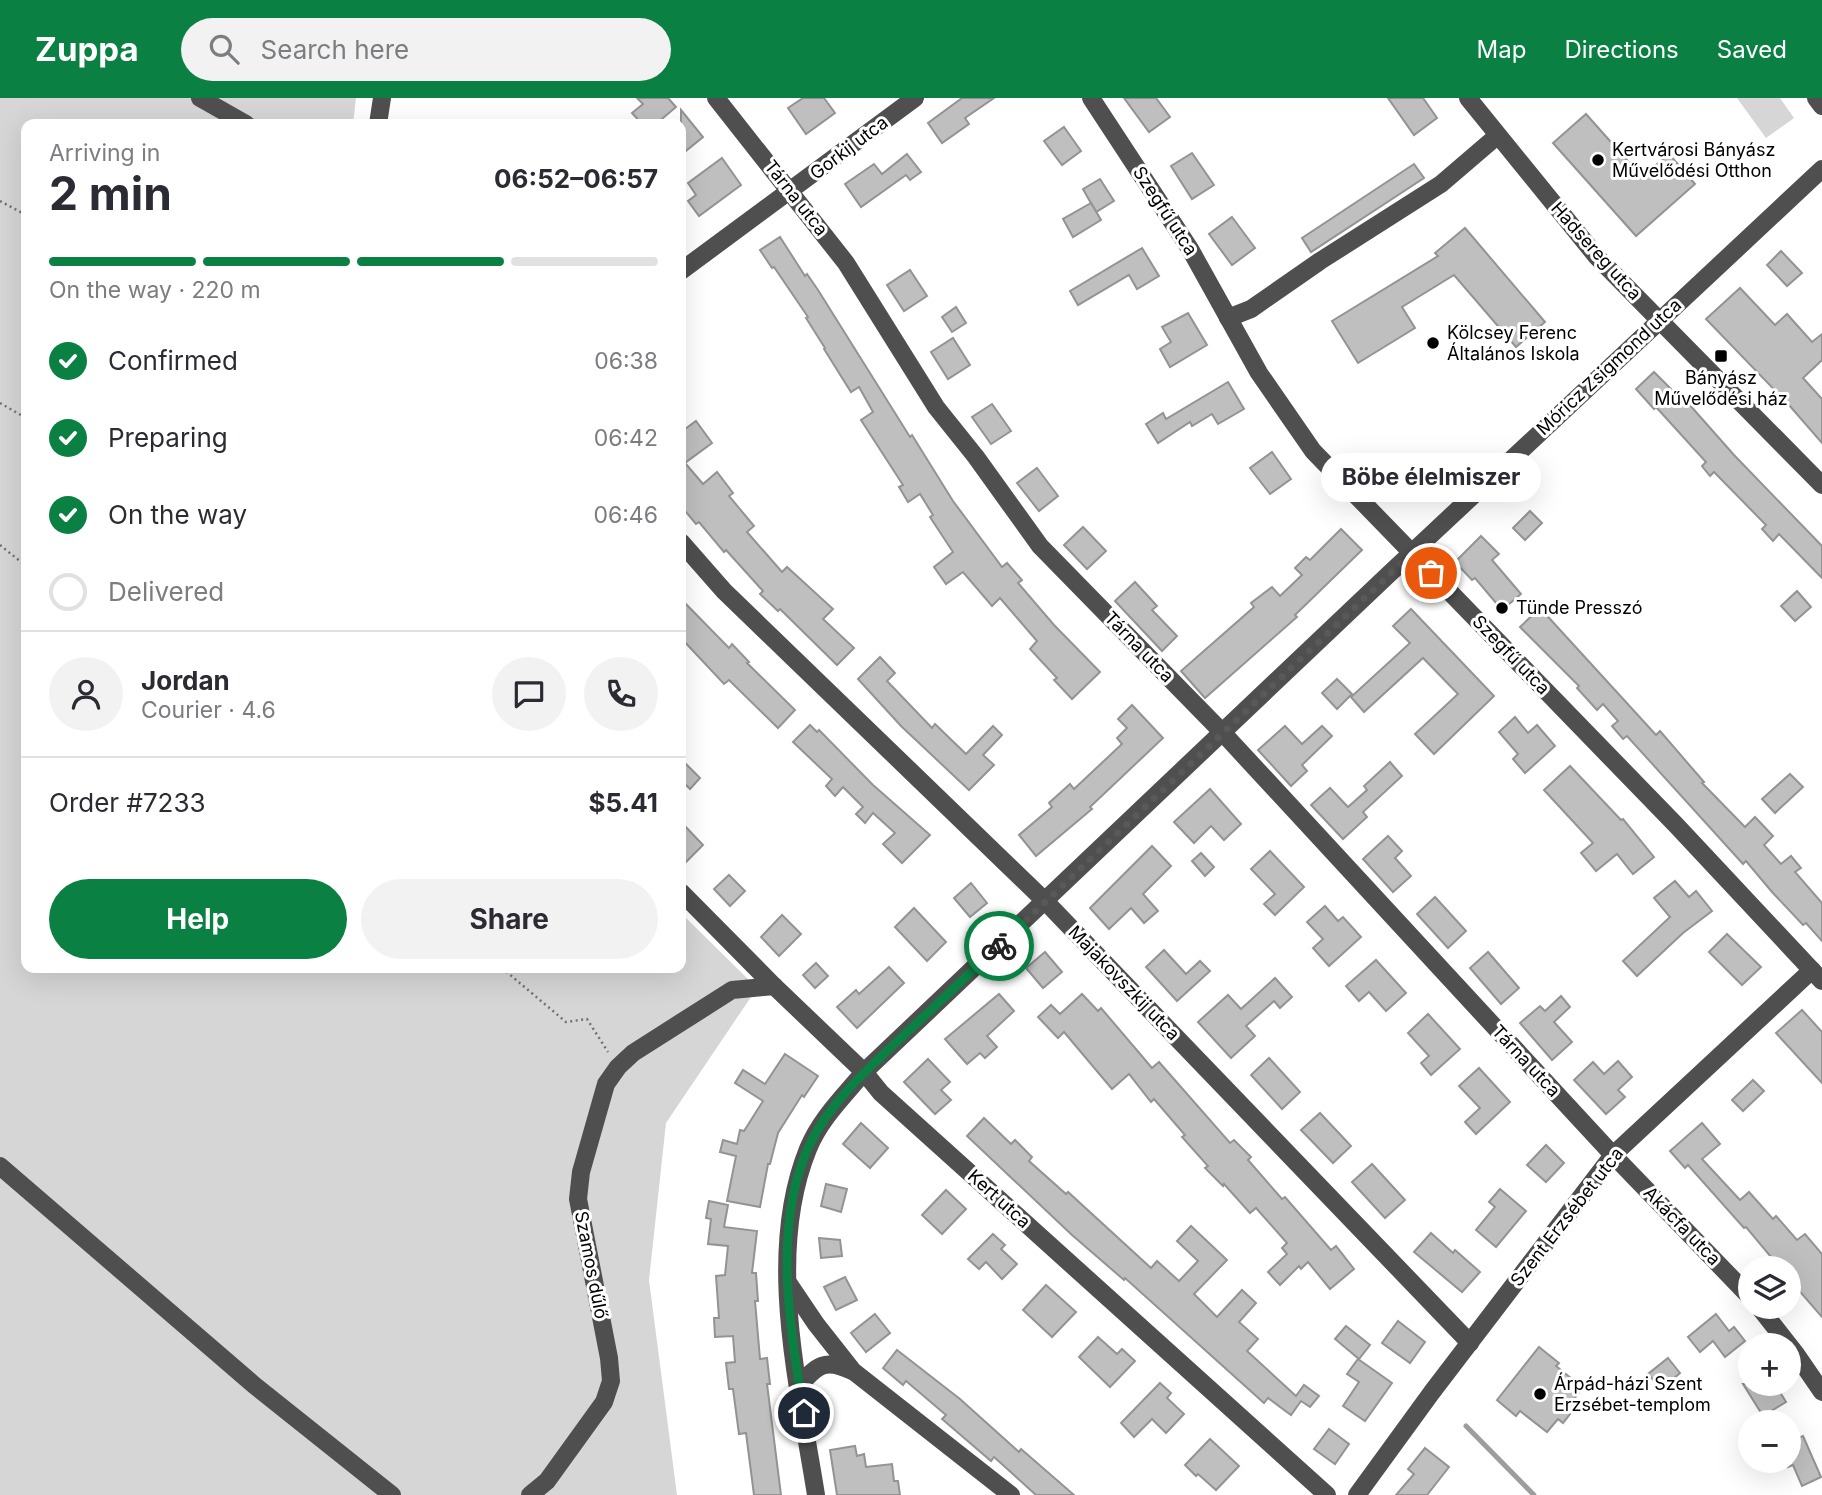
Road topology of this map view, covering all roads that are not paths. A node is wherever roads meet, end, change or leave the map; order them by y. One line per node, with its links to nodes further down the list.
1 (200, 98): 9 (street)
2 (382, 98): 10 (street)
3 (716, 98): 13 (street, Tárna utca)
4 (915, 98): 13 (street, Gorkij utca)
5 (1091, 98): 15 (street, Szegfű utca)
6 (1468, 98): 11 (street, Hadsereg utca)
7 (1816, 98): 8 (street)
8 (1822, 106)
9 (237, 119)
10 (379, 119)
11 (1497, 136): 15 (street); 16 (street, Hadsereg utca)
12 (1822, 169): 16 (street, Móricz Zsigmond utca)
13 (791, 191): 14 (street, Gorkij utca); 20 (street, Tárna utca)
14 (686, 267)
15 (1228, 318): 19 (street, Szegfű utca)
16 (1660, 319): 17 (street, Hadsereg utca); 19 (street, Móricz Zsigmond utca)
17 (1822, 485)
18 (686, 547): 22 (street, Majakovszkij utca)
19 (1412, 553): 20 (street, Móricz Zsigmond utca); 23 (street, Szegfű utca)
20 (1223, 733): 22 (street, Móricz Zsigmond utca); 26 (street, Tárna utca)
21 (686, 897): 24 (street, Kert utca)
22 (1046, 902): 25 (street, Móricz Zsigmond utca); 31 (street, Majakovszkij utca)
23 (1817, 975): 26 (street, Szent Erzsébet utca)
24 (774, 986): 25 (street, Kert utca); 36 (street, Szamos dűlő)
25 (864, 1072): 28 (street, Móricz Zsigmond utca); 39 (street, Kert utca)
26 (1613, 1155): 29 (street, Akácfa utca); 31 (street, Szent Erzsébet utca)
27 (0, 1166): 35 (street)
28 (788, 1281): 32 (street); 33 (street, Móricz Zsigmond utca)
29 (1738, 1285)
30 (1768, 1319): 34 (street)
31 (1470, 1343): 40 (street, Szent Erzsébet utca)
32 (853, 1371): 33 (street); 38 (street)
33 (799, 1386): 37 (street, Móricz Zsigmond utca)
34 (1822, 1392)
35 (392, 1495)
36 (530, 1495)
37 (816, 1495)
38 (1011, 1495)
39 (1327, 1495)
40 (1357, 1495)

